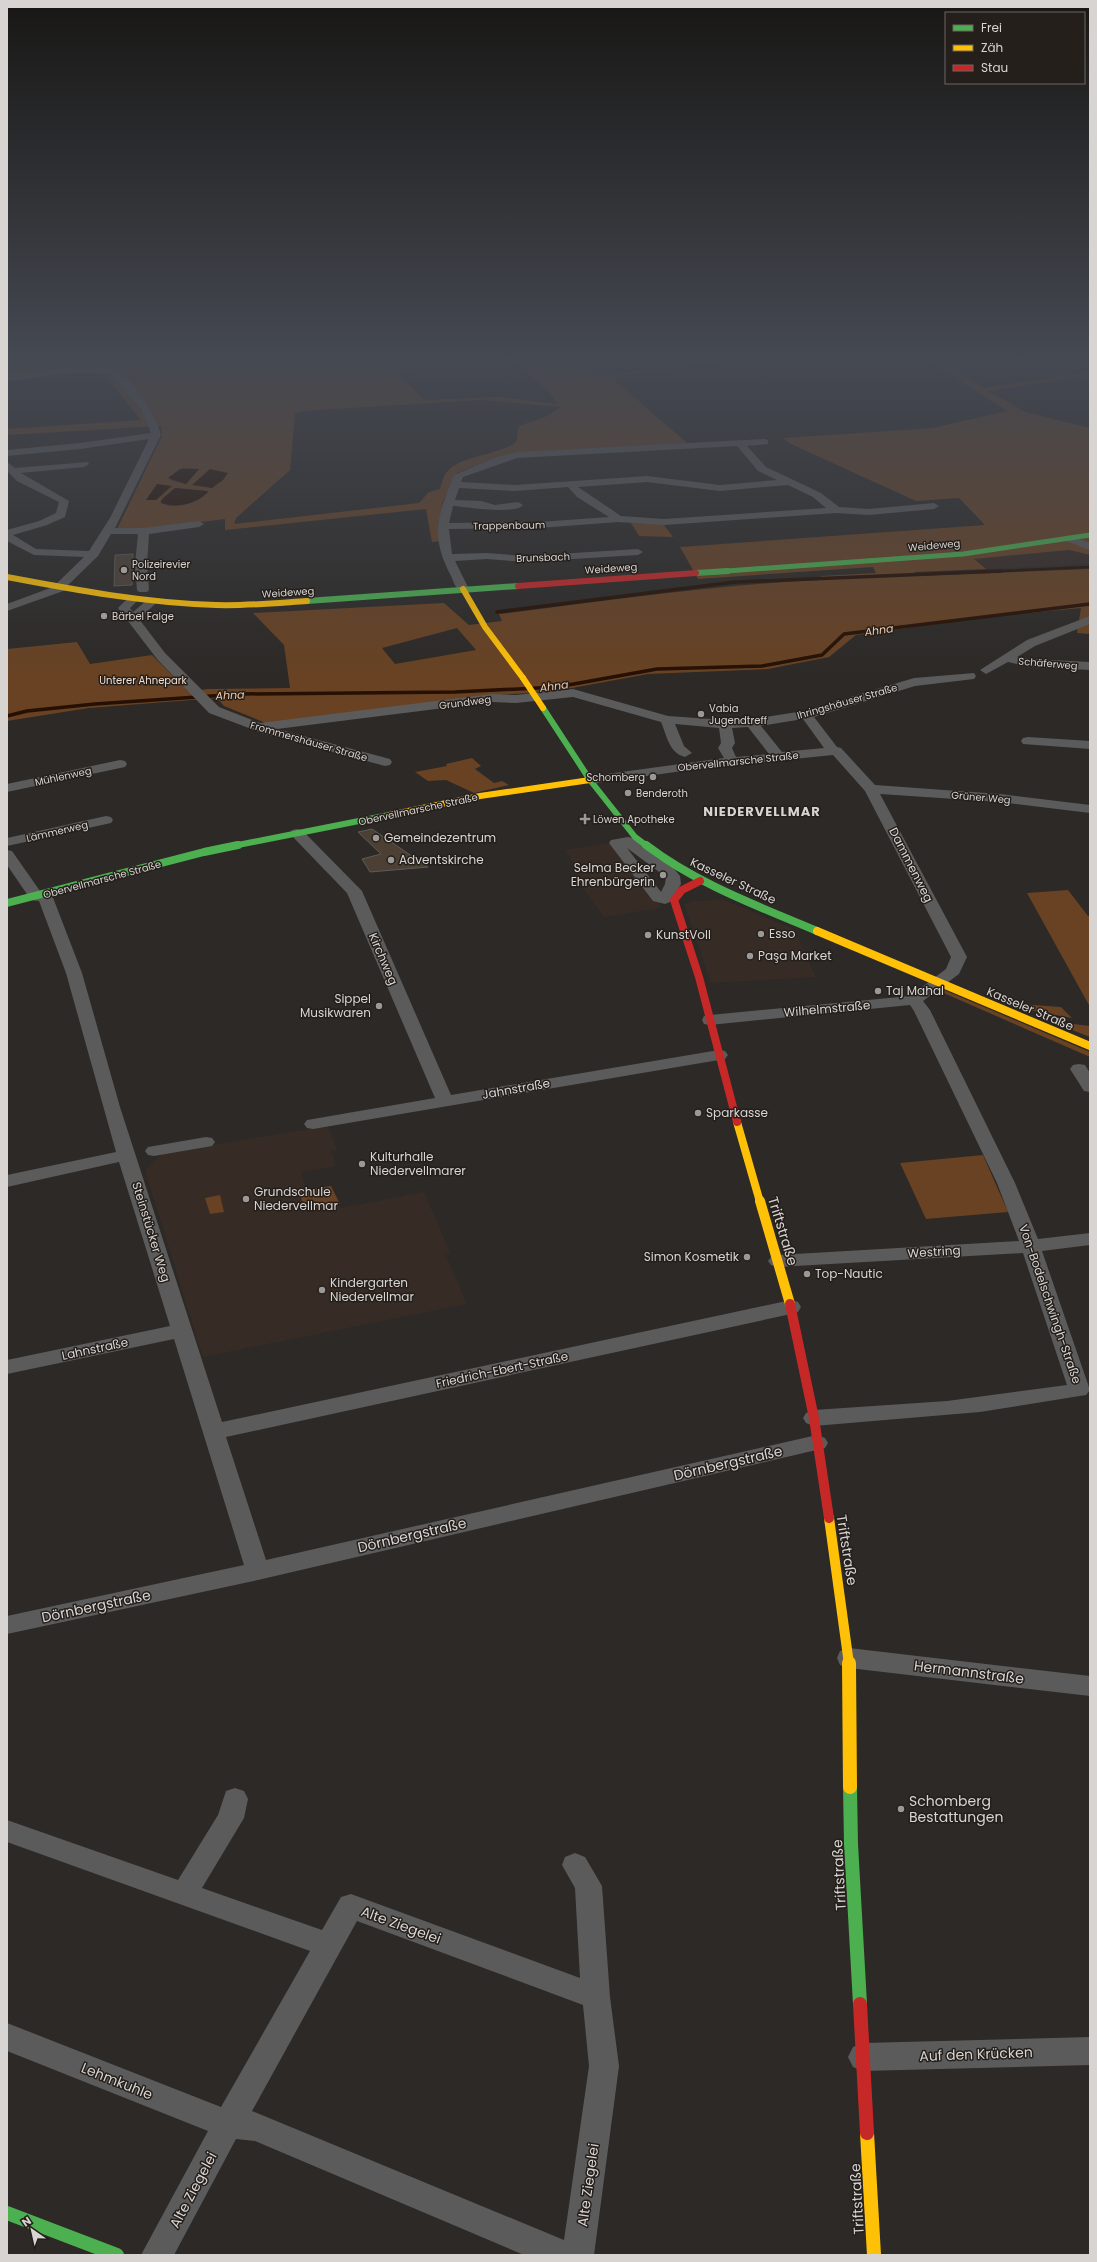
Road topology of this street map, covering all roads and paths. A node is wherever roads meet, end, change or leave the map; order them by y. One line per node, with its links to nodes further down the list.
1 (61, 466): 5 (street)
2 (141, 466): 16 (street)
3 (483, 466): 8 (street)
4 (759, 466): 6 (street)
5 (10, 469): 18 (street)
6 (789, 482): 7 (street); 12 (street)
7 (570, 484): 8 (street); 13 (street)
8 (455, 486): 9 (street)
9 (447, 503): 10 (street); 15 (street)
10 (518, 505)
11 (934, 506): 12 (street, Trappenbaum)
12 (836, 510): 13 (street, Trappenbaum)
13 (618, 519): 15 (street, Trappenbaum)
14 (199, 524): 17 (street)
15 (442, 526): 25 (street)
16 (108, 531): 17 (street); 24 (street)
17 (144, 531): 29 (street)
18 (7, 533)
19 (1090, 535): 21 (main road, Weideweg)
20 (7, 536): 24 (street)
21 (1070, 539): 22 (street); 28 (main road, Weideweg)
22 (1090, 547)
23 (638, 552): 25 (street, Brunsbach)
24 (94, 554): 27 (street)
25 (448, 558): 28 (street)
26 (7, 577): 27 (main road)
27 (61, 587): 31 (main road); 34 (street)
28 (463, 589): 30 (main road, Weideweg); 33 (main road, Kasseler Straße)
29 (143, 590)
30 (418, 592): 32 (main road, Weideweg); 33 (main road)
31 (133, 599): 32 (main road, Weideweg); 35 (street, Frommershäuser Straße)
32 (151, 602): 35 (street)
33 (471, 604): 56 (main road, Kasseler Straße, bridge)
34 (7, 608)
35 (133, 618): 47 (street, Frommershäuser Straße)
36 (1090, 620): 37 (street)
37 (1072, 628): 38 (street); 39 (street)
38 (1090, 629)
39 (1005, 658): 40 (street, Schäferweg); 41 (street)
40 (1090, 666)
41 (986, 670)
42 (970, 676): 43 (street, Ihringshäuser Straße)
43 (806, 715): 45 (street, Ihringshäuser Straße); 50 (street, Dammenweg)
44 (667, 720): 46 (street, Ihringshäuser Straße); 47 (street, Grundweg); 51 (street)
45 (752, 723): 46 (street, Ihringshäuser Straße); 52 (street)
46 (725, 724): 53 (street)
47 (259, 727): 54 (street, Frommershäuser Straße)
48 (1028, 742): 49 (street)
49 (1090, 745)
50 (834, 751): 52 (street, Obervellmarsche Straße); 58 (street, Dammenweg)
51 (685, 753)
52 (778, 756): 53 (street, Obervellmarsche Straße)
53 (732, 761): 56 (street, Obervellmarsche Straße)
54 (384, 762)
55 (120, 764): 57 (street, Mühlenweg)
56 (590, 780): 61 (main road, Obervellmarsche Straße); 64 (main road, Kasseler Straße)
57 (7, 788)
58 (871, 789): 59 (street, Grüner Weg); 67 (street, Dammenweg)
59 (1090, 809)
60 (106, 820): 62 (street, Lämmerweg)
61 (298, 833): 65 (main road, Obervellmarsche Straße); 74 (street, Kirchweg)
62 (7, 842)
63 (7, 854): 65 (street, Steinstücker Weg)
64 (700, 881): 67 (main road, Kasseler Straße); 69 (main road, Triftstraße)
65 (40, 896): 66 (main road, Obervellmarsche Straße); 78 (street, Steinstücker Weg)
66 (7, 903)
67 (938, 982): 68 (street); 70 (main road, Kasseler Straße)
68 (914, 1000): 69 (street, Wilhelmstraße); 81 (street, Von-Bodelschwingh-Straße)
69 (710, 1020): 71 (main road, Triftstraße)
70 (1090, 1046)
71 (719, 1055): 74 (street, Jahnstraße); 82 (main road, Triftstraße)
72 (1079, 1068): 73 (street)
73 (1090, 1087)
74 (445, 1101): 75 (street, Jahnstraße)
75 (313, 1124)
76 (206, 1142): 77 (street)
77 (154, 1151)
78 (127, 1155): 79 (street); 84 (street, Steinstücker Weg)
79 (7, 1181)
80 (1090, 1239): 81 (street, Westring)
81 (1031, 1246): 82 (street, Westring); 86 (street, Von-Bodelschwingh-Straße)
82 (778, 1261): 83 (main road, Triftstraße)
83 (791, 1307): 86 (main road, Triftstraße); 87 (street, Friedrich-Ebert-Straße)
84 (183, 1330): 85 (street, Lahnstraße); 87 (street, Steinstücker Weg)
85 (7, 1367)
86 (814, 1418): 88 (main road, Triftstraße)
87 (213, 1432): 89 (street, Steinstücker Weg)
88 (816, 1443): 89 (street, Dörnbergstraße); 91 (main road, Triftstraße)
89 (258, 1571): 90 (street, Dörnbergstraße)
90 (7, 1625)
91 (849, 1658): 92 (street, Hermannstraße); 101 (main road, Triftstraße)
92 (1090, 1686)
93 (235, 1799): 96 (street)
94 (7, 1831): 96 (street)
95 (575, 1866): 98 (street, Alte Ziegelei)
96 (184, 1894): 97 (street)
97 (328, 1945): 98 (street, Alte Ziegelei); 102 (street, Alte Ziegelei)
98 (596, 1997): 107 (street, Alte Ziegelei)
99 (7, 2037): 102 (street, Lehmkuhle)
100 (1090, 2051): 101 (street, Auf den Krücken)
101 (863, 2058): 108 (main road, Triftstraße)
102 (228, 2124): 105 (street, Alte Ziegelei); 106 (street)
103 (7, 2213): 104 (main road)
104 (117, 2255)
105 (157, 2255)
106 (562, 2255)
107 (578, 2255)
108 (874, 2255)

